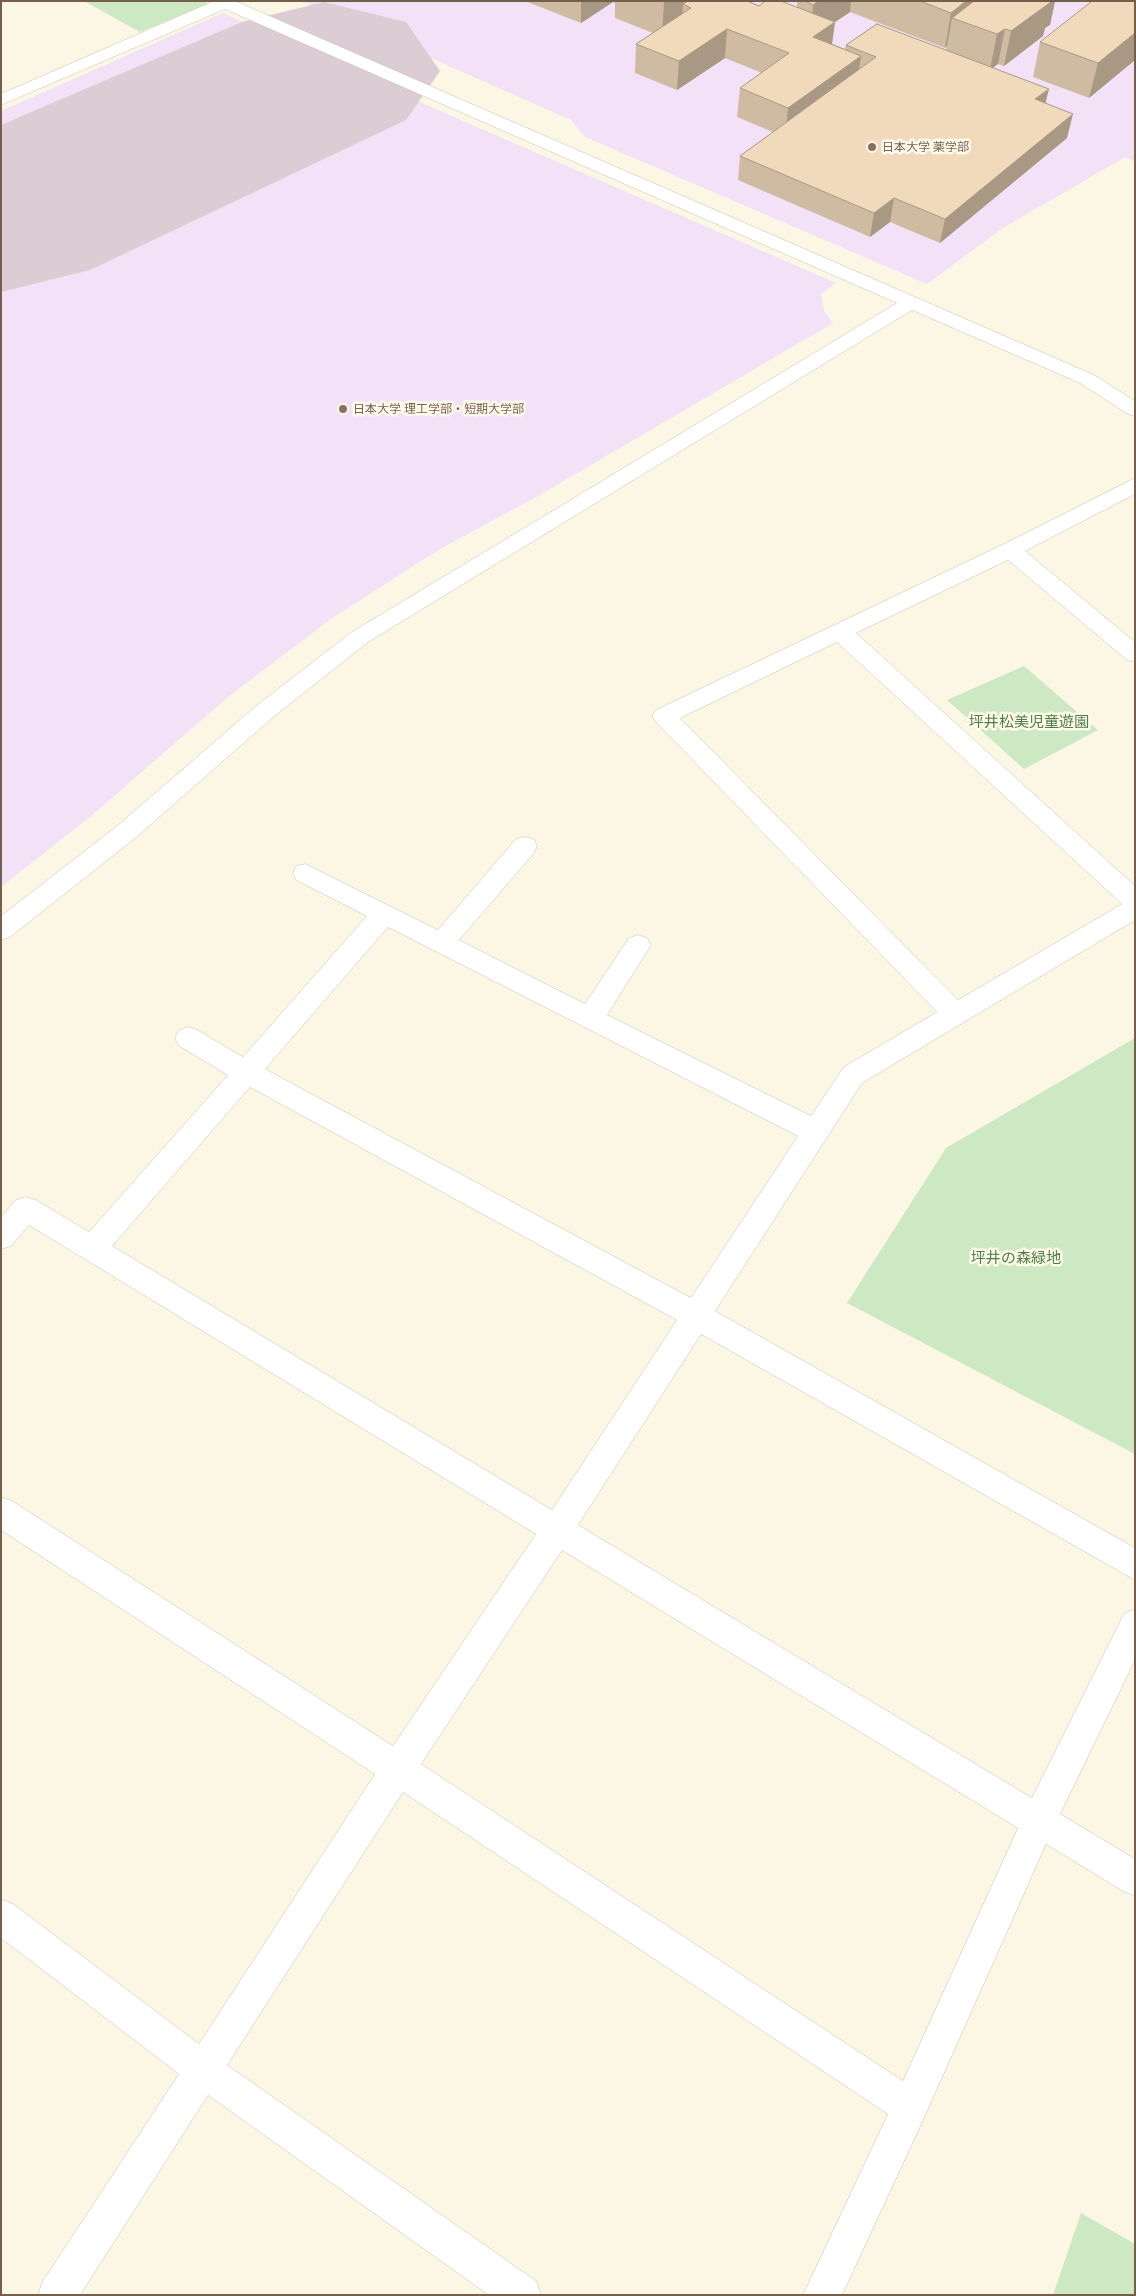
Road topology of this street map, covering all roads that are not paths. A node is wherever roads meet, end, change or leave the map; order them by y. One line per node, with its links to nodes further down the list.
1 (224, 2): 2 (street); 3 (street)
2 (1, 100)
3 (911, 303): 4 (street); 14 (street)
4 (1135, 410)
5 (1135, 485): 6 (street)
6 (1010, 550): 7 (street); 8 (street)
7 (840, 632): 11 (street); 17 (street)
8 (1135, 654)
9 (525, 846): 15 (street)
10 (305, 872): 13 (street)
11 (1135, 902)
12 (1135, 908): 17 (street)
13 (384, 914): 15 (street); 20 (street)
14 (1, 930)
15 (442, 943): 18 (street)
16 (638, 944): 18 (street)
17 (955, 1013): 21 (street)
18 (590, 1019): 21 (street)
19 (188, 1038): 20 (street)
20 (246, 1072): 23 (street); 24 (street)
21 (815, 1131): 24 (street)
22 (1, 1237): 23 (street)
23 (92, 1248): 26 (street)
24 (696, 1315): 26 (street); 27 (street)
25 (1, 1512): 29 (street)
26 (556, 1531): 29 (street); 30 (street)
27 (1135, 1564)
28 (1135, 1625): 30 (street)
29 (398, 1769): 33 (street); 34 (street)
30 (1039, 1820): 31 (street); 34 (street)
31 (1135, 1879)
32 (1, 1916): 33 (street)
33 (203, 2070): 35 (street); 36 (street)
34 (910, 2107): 37 (street)
35 (57, 2295)
36 (522, 2295)
37 (822, 2295)

